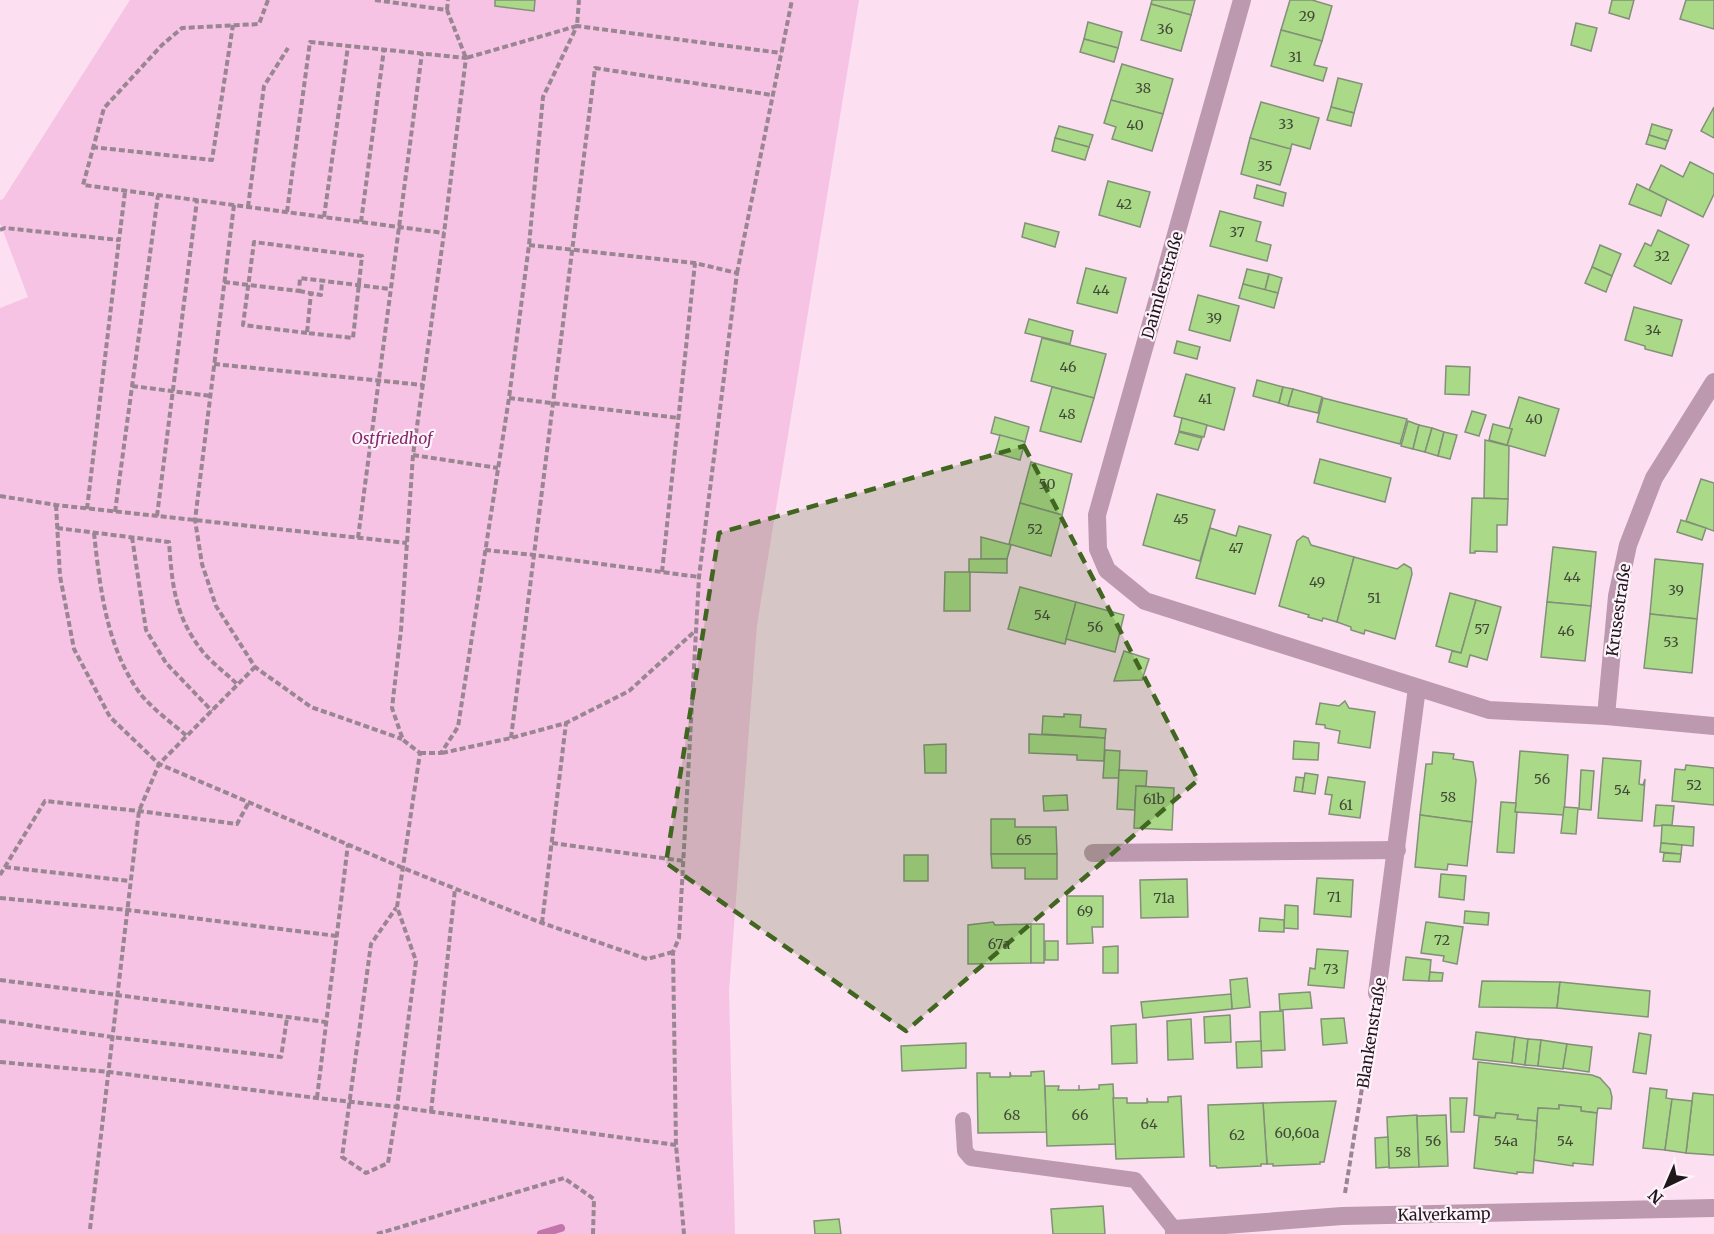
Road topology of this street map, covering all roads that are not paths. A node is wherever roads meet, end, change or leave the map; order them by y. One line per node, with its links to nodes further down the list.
1 (1242, 0): 3 (street, Daimlerstraße)
2 (1714, 382): 4 (street, Krusestraße)
3 (1417, 688): 4 (street); 6 (street, Blankenstraße)
4 (1606, 716): 5 (street)
5 (1714, 726)
6 (1397, 850): 7 (street); 8 (street, Blankenstraße)
7 (1093, 853)
8 (1377, 993)
9 (963, 1120): 11 (lane)
10 (1714, 1208): 11 (street, Kalverkamp)
11 (1174, 1231)

